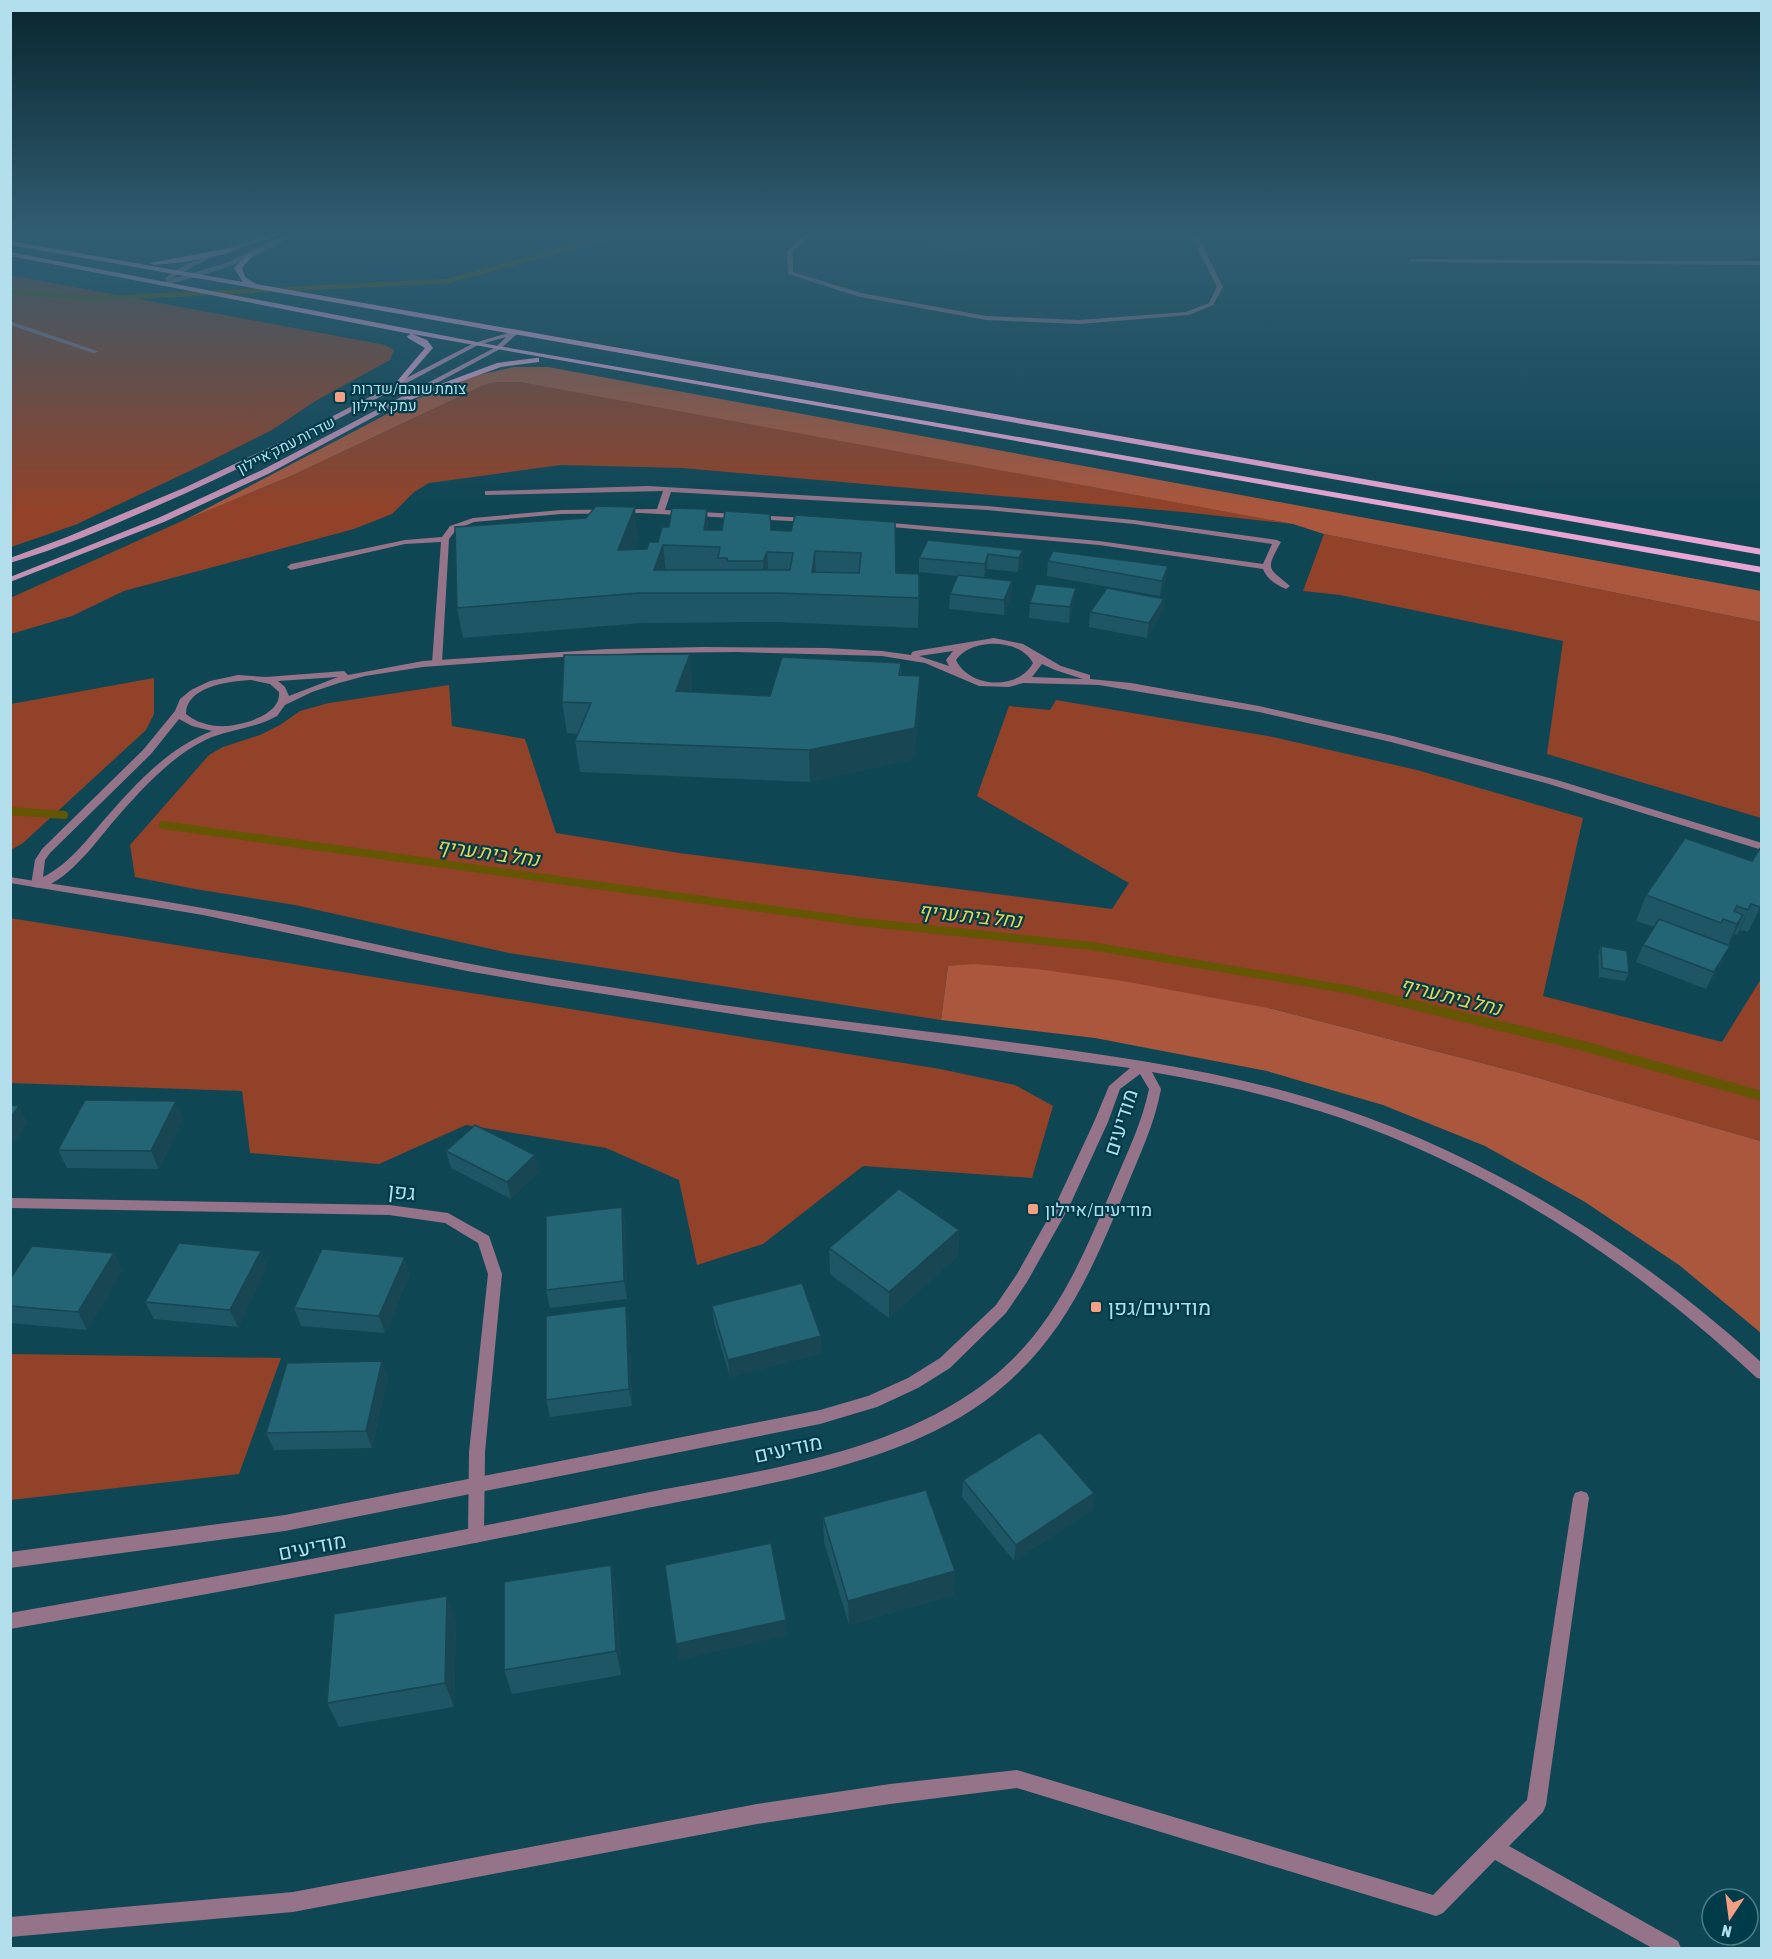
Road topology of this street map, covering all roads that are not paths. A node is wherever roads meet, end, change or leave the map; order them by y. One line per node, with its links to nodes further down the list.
1 (14, 324): 8 (street)
2 (378, 324): 4 (main road)
3 (467, 324): 5 (main road)
4 (386, 326): 6 (main road); 10 (main road)
5 (515, 333): 6 (main road, שדרות עמק איילון); 7 (main road, שדרות עמק איילון); 18 (main road)
6 (476, 344): 7 (main road); 10 (main road, שדרות עמק איילון)
7 (498, 348): 9 (main road); 11 (main road, שדרות עמק איילון)
8 (95, 352)
9 (583, 362): 11 (main road); 22 (main road)
10 (397, 386): 19 (main road, שדרות עמק איילון)
11 (407, 398): 23 (main road, שדרות עמק איילון)
12 (668, 488): 13 (street); 14 (street); 21 (street)
13 (488, 493)
14 (660, 512): 15 (street); 17 (street)
15 (813, 520)
16 (870, 523): 21 (street)
17 (445, 539): 20 (street); 28 (street)
18 (1761, 552)
19 (10, 561)
20 (291, 567)
21 (1266, 567): 24 (street)
22 (1761, 570)
23 (10, 580)
24 (1286, 586)
25 (965, 646): 26 (street); 27 (street); 30 (street)
26 (887, 654): 28 (street); 30 (street)
27 (1035, 656): 32 (street); 33 (street)
28 (437, 663): 29 (street)
29 (379, 671): 31 (street); 34 (street)
30 (957, 673): 32 (street)
31 (262, 679): 34 (street); 35 (street)
32 (1023, 680): 33 (street)
33 (1114, 684): 37 (street)
34 (282, 704): 36 (street)
35 (181, 710): 36 (street); 39 (street)
36 (226, 729): 39 (street)
37 (1761, 847)
38 (10, 880): 39 (street)
39 (38, 885): 40 (street)
40 (1142, 1066): 42 (street); 43 (street, מודיעים); 45 (street, מודיעים)
41 (10, 1203): 43 (street, גפן)
42 (1761, 1373)
43 (476, 1485): 45 (street, גפן); 46 (street, מודיעים)
44 (1581, 1498): 48 (street)
45 (476, 1535): 47 (street, מודיעים)
46 (10, 1560)
47 (10, 1621)
48 (1493, 1848): 49 (street); 50 (street)
49 (10, 1927)
50 (1671, 1948)

